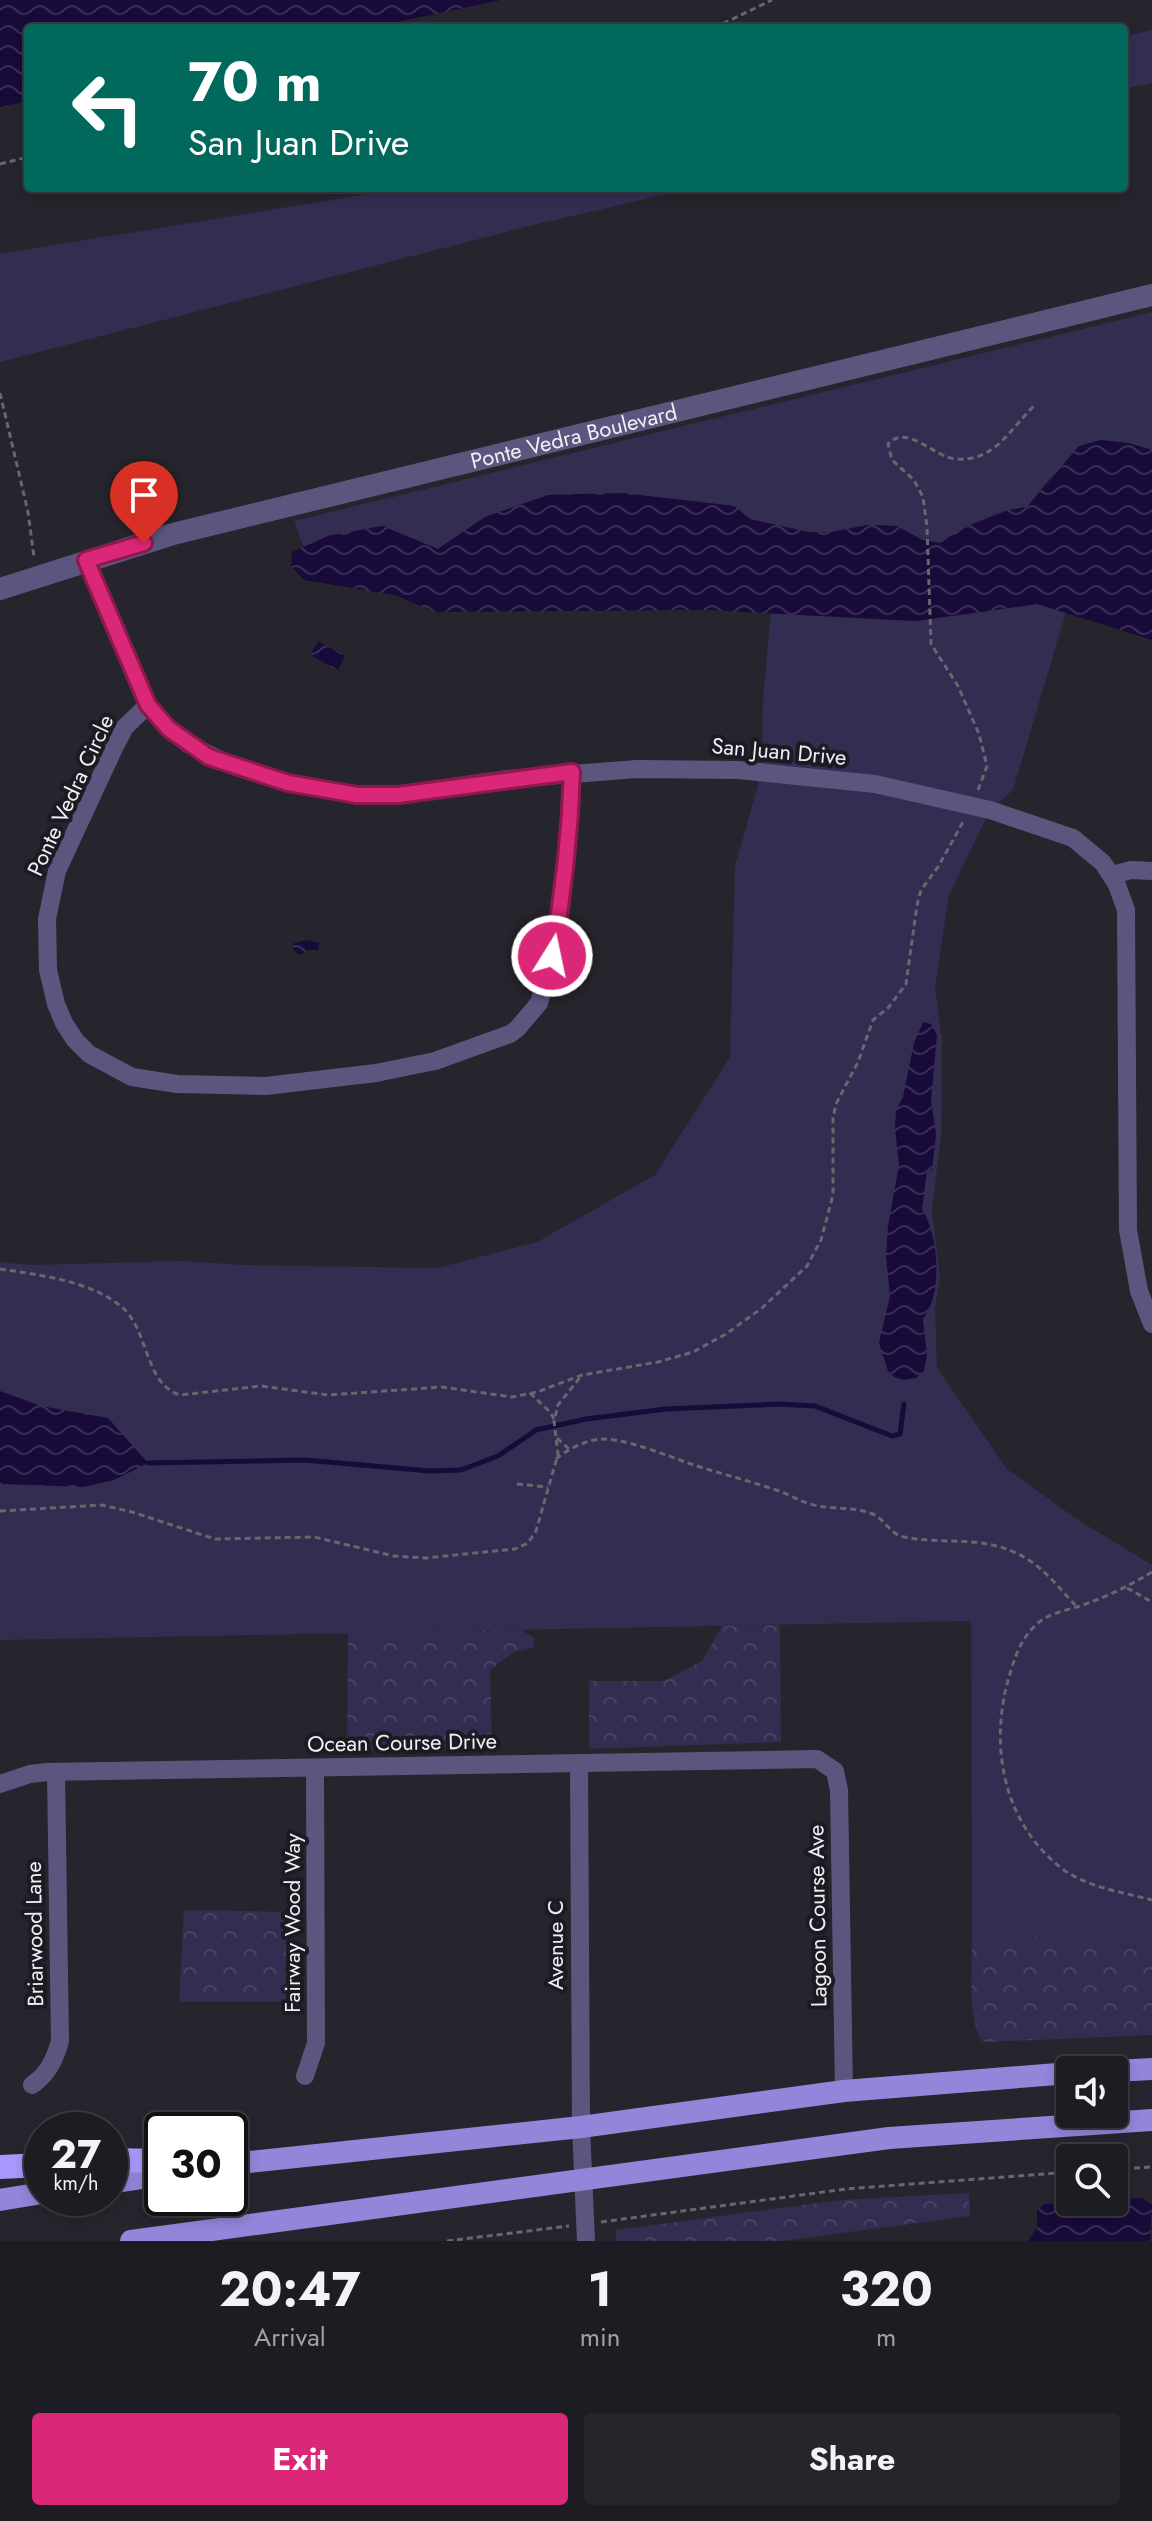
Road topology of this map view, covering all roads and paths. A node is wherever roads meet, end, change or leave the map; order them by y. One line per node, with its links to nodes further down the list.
1 (772, 0): 2 (path)
2 (722, 24)
3 (24, 158): 4 (path)
4 (0, 164)
5 (1152, 295): 8 (street, Ponte Vedra Boulevard)
6 (0, 393): 9 (path)
7 (1036, 404): 13 (path)
8 (86, 560): 9 (street, Ponte Vedra Boulevard); 11 (street, San Juan Drive)
9 (36, 577): 10 (street, Ponte Vedra Boulevard)
10 (0, 589)
11 (148, 705): 12 (street, San Juan Drive); 12 (street, Ponte Vedra Circle)
12 (572, 772): 13 (street, San Juan Drive)
13 (972, 805): 15 (street, San Juan Drive); 18 (path)
14 (1152, 871): 15 (street)
15 (1112, 875): 17 (street, San Juan Drive)
16 (0, 1269): 19 (path)
17 (1152, 1324)
18 (582, 1375): 19 (path); 20 (path)
19 (530, 1393): 20 (path)
20 (554, 1420): 21 (path)
21 (557, 1438): 22 (path); 23 (path)
22 (569, 1449): 23 (path); 30 (path)
23 (556, 1459): 25 (path)
24 (517, 1484): 25 (path)
25 (548, 1487): 26 (path)
26 (0, 1511)
27 (1152, 1572): 28 (path)
28 (1127, 1588): 29 (path); 30 (path)
29 (1152, 1602)
30 (1077, 1607): 36 (path)
31 (807, 1759): 32 (street, Ocean Course Drive); 40 (street, Lagoon Course Ave)
32 (579, 1763): 33 (street, Ocean Course Drive); 42 (street, Avenue C)
33 (315, 1768): 34 (street, Ocean Course Drive); 38 (street, Fairway Wood Way)
34 (56, 1772): 35 (street, Ocean Course Drive); 39 (street, Briarwood Lane)
35 (0, 1784)
36 (1152, 1900)
37 (1056, 2074): 40 (main road)
38 (305, 2076)
39 (32, 2085)
40 (844, 2091): 42 (main road)
41 (1152, 2120): 49 (main road)
42 (581, 2127): 43 (main road); 49 (street, Avenue C)
43 (248, 2162)
44 (24, 2166): 45 (highway)
45 (0, 2167)
46 (1152, 2167): 47 (path)
47 (1128, 2168)
48 (1056, 2173): 52 (path)
49 (583, 2179): 52 (street, Avenue C); 53 (main road)
50 (24, 2196): 51 (main road)
51 (0, 2200)
52 (586, 2232): 54 (path)
53 (131, 2241)
54 (447, 2241)

